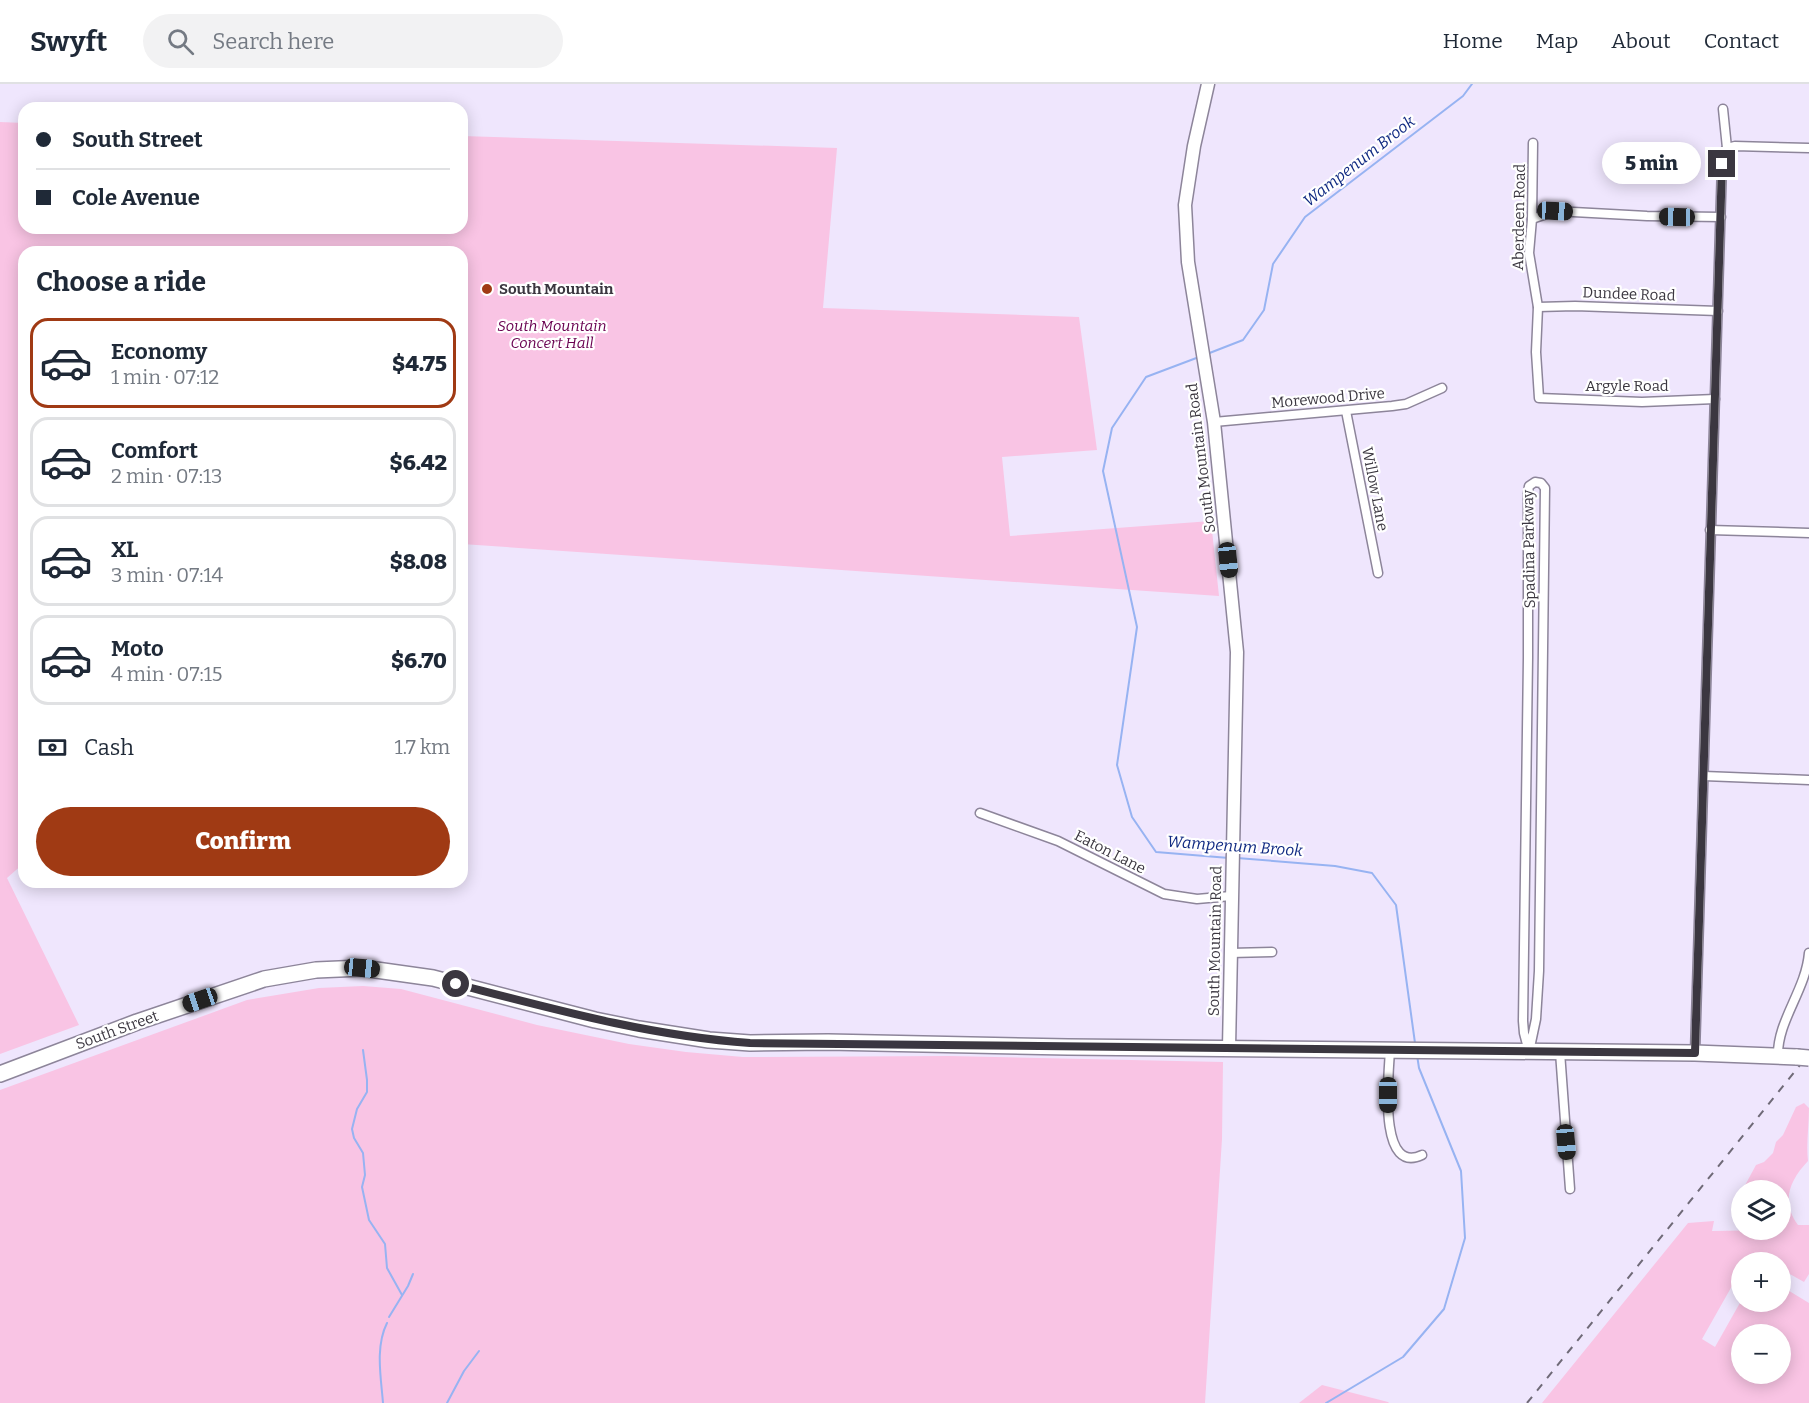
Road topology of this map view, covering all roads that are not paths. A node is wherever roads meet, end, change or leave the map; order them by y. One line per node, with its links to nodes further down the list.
1 (1208, 84): 14 (street, South Mountain Road)
2 (1723, 109): 4 (street)
3 (1533, 143): 7 (street, Aberdeen Road)
4 (1727, 148): 5 (street); 6 (street)
5 (1809, 148)
6 (1721, 217): 7 (street); 9 (street)
7 (1532, 219): 8 (street, Aberdeen Road)
8 (1538, 307): 9 (street, Dundee Road); 11 (street, Aberdeen Road)
9 (1718, 311): 12 (street)
10 (1442, 388): 13 (street, Morewood Drive)
11 (1539, 398): 12 (street, Argyle Road)
12 (1715, 399): 15 (street)
13 (1346, 411): 14 (street, Morewood Drive); 17 (street, Willow Lane)
14 (1214, 422): 25 (street, South Mountain Road)
15 (1710, 531): 16 (street); 20 (street)
16 (1809, 533)
17 (1378, 573)
18 (1527, 752): 19 (street); 19 (street, Spadina Parkway); 23 (street, Spadina Parkway)
19 (1542, 753): 24 (street, Spadina Parkway)
20 (1704, 776): 21 (street); 33 (street)
21 (1809, 780)
22 (980, 813): 25 (street, Eaton Lane)
23 (1526, 886): 24 (street); 31 (street, Spadina Parkway)
24 (1541, 887): 31 (street, Spadina Parkway)
25 (1231, 896): 27 (street, South Mountain Road)
26 (1272, 952): 27 (street)
27 (1230, 953): 29 (street, South Mountain Road)
28 (1809, 953): 34 (street)
29 (1229, 1048): 30 (highway, South Street); 36 (highway, South Street)
30 (1390, 1050): 31 (highway, South Street); 37 (street)
31 (1529, 1052): 32 (highway, South Street)
32 (1560, 1052): 33 (highway, South Street); 38 (street)
33 (1695, 1053): 34 (highway, South Street)
34 (1778, 1056): 35 (highway, South Street)
35 (1803, 1058)
36 (0, 1074)
37 (1422, 1155)
38 (1570, 1189)

